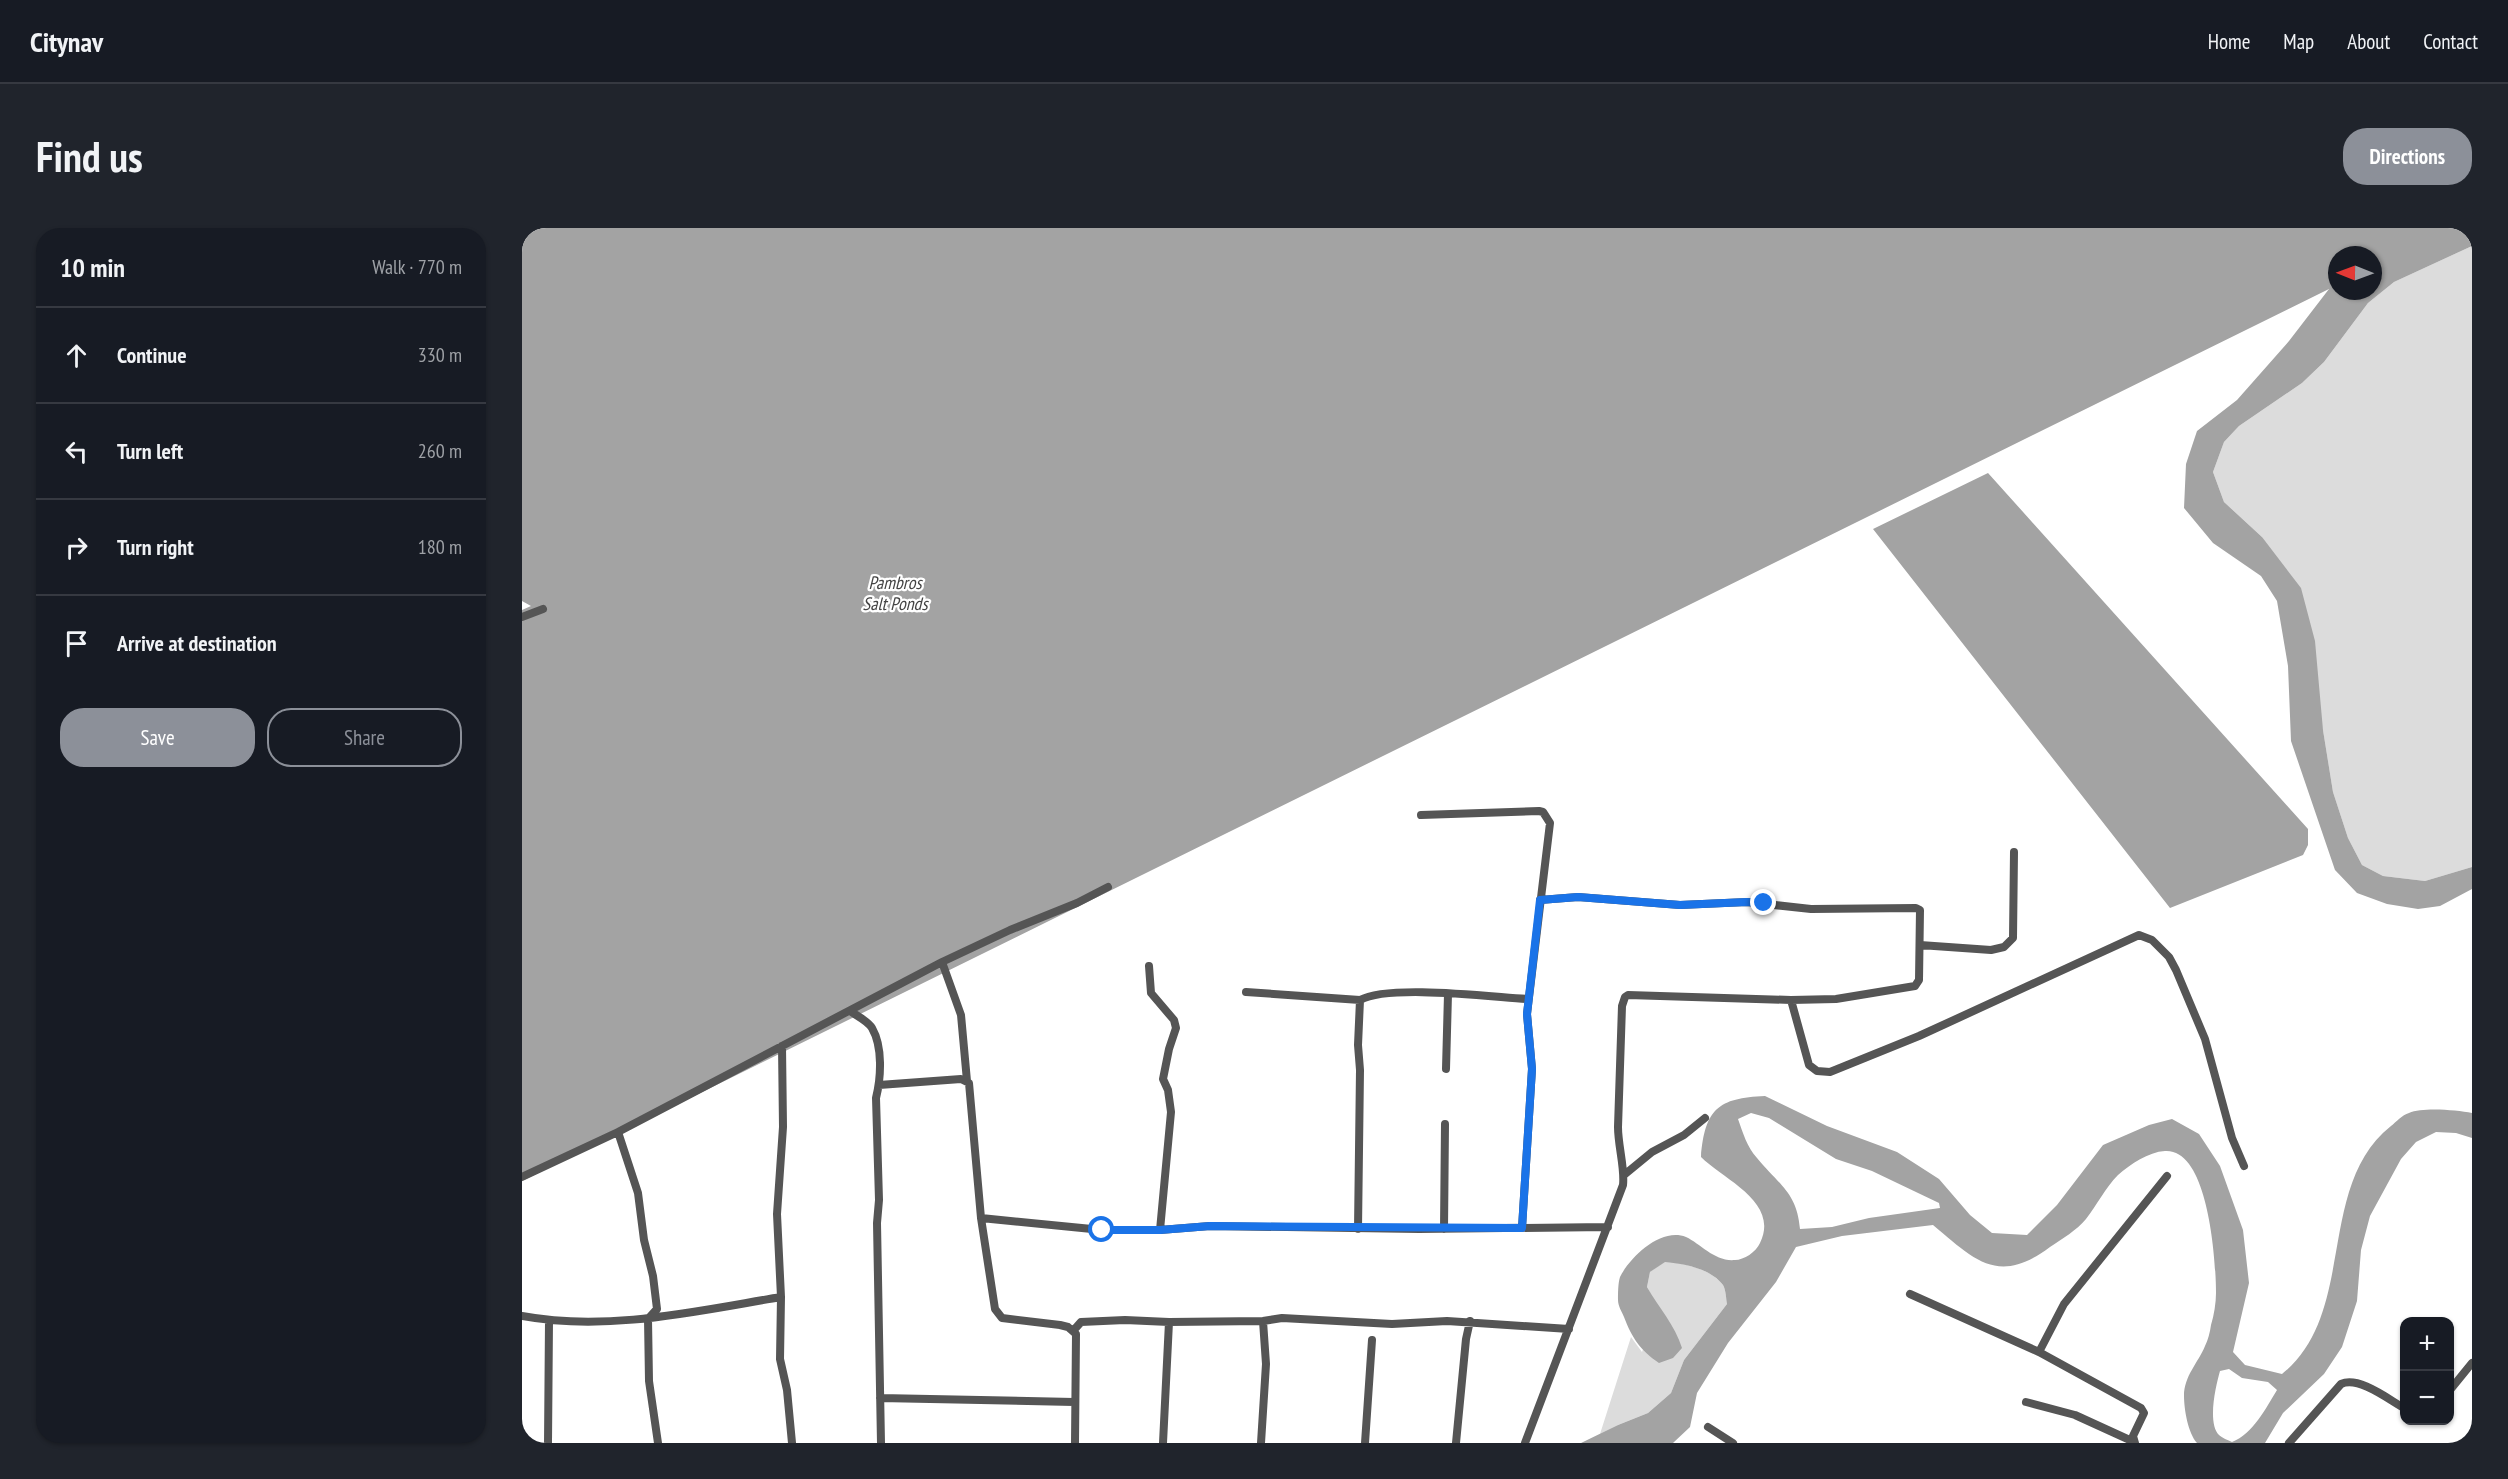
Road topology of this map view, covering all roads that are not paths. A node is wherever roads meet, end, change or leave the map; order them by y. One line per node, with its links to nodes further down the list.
1 (543, 609): 2 (street)
2 (522, 617)
3 (1421, 815): 6 (street)
4 (2014, 852): 7 (street)
5 (1108, 887): 8 (street)
6 (1540, 900): 7 (street); 12 (street)
7 (1920, 945): 14 (street)
8 (942, 962): 15 (street); 18 (street)
9 (1149, 966): 32 (street)
10 (1246, 992): 13 (street)
11 (1448, 994): 12 (street); 13 (street); 17 (street)
12 (1528, 999): 29 (street)
13 (1360, 1000): 30 (street)
14 (1791, 1000): 23 (street); 24 (street)
15 (850, 1011): 16 (street); 19 (street)
16 (782, 1046): 22 (street); 34 (street)
17 (1446, 1069)
18 (966, 1081): 19 (street); 27 (street)
19 (879, 1085): 47 (street)
20 (1705, 1118): 24 (street)
21 (1445, 1124): 31 (street)
22 (618, 1132): 26 (street); 36 (street)
23 (2244, 1166)
24 (1624, 1175): 28 (street)
25 (2167, 1176): 44 (street)
26 (522, 1178)
27 (981, 1218): 32 (street); 42 (street)
28 (1608, 1227): 29 (street); 41 (street)
29 (1522, 1228): 31 (street)
30 (1358, 1229): 31 (street); 32 (street)
31 (1444, 1229)
32 (1160, 1230)
33 (1910, 1294): 44 (street)
34 (781, 1297): 36 (street); 54 (street)
35 (522, 1316): 37 (street)
36 (648, 1319): 37 (street); 53 (street)
37 (549, 1321): 52 (street)
38 (1263, 1321): 39 (street); 40 (street); 58 (street)
39 (1470, 1321): 41 (street); 60 (street)
40 (1169, 1323): 42 (street); 57 (street)
41 (1569, 1329): 61 (street)
42 (1073, 1331): 48 (street)
43 (1372, 1340): 59 (street)
44 (2040, 1352): 63 (street)
45 (2472, 1363): 46 (street)
46 (2454, 1385)
47 (880, 1398): 48 (street); 55 (street)
48 (1074, 1402): 56 (street)
49 (2026, 1402): 63 (street)
50 (2400, 1406): 64 (street)
51 (1708, 1427): 62 (street)
52 (548, 1443)
53 (658, 1443)
54 (792, 1443)
55 (881, 1443)
56 (1075, 1443)
57 (1162, 1443)
58 (1261, 1443)
59 (1365, 1443)
60 (1456, 1443)
61 (1525, 1443)
62 (1734, 1443)
63 (2134, 1443)
64 (2289, 1443)

